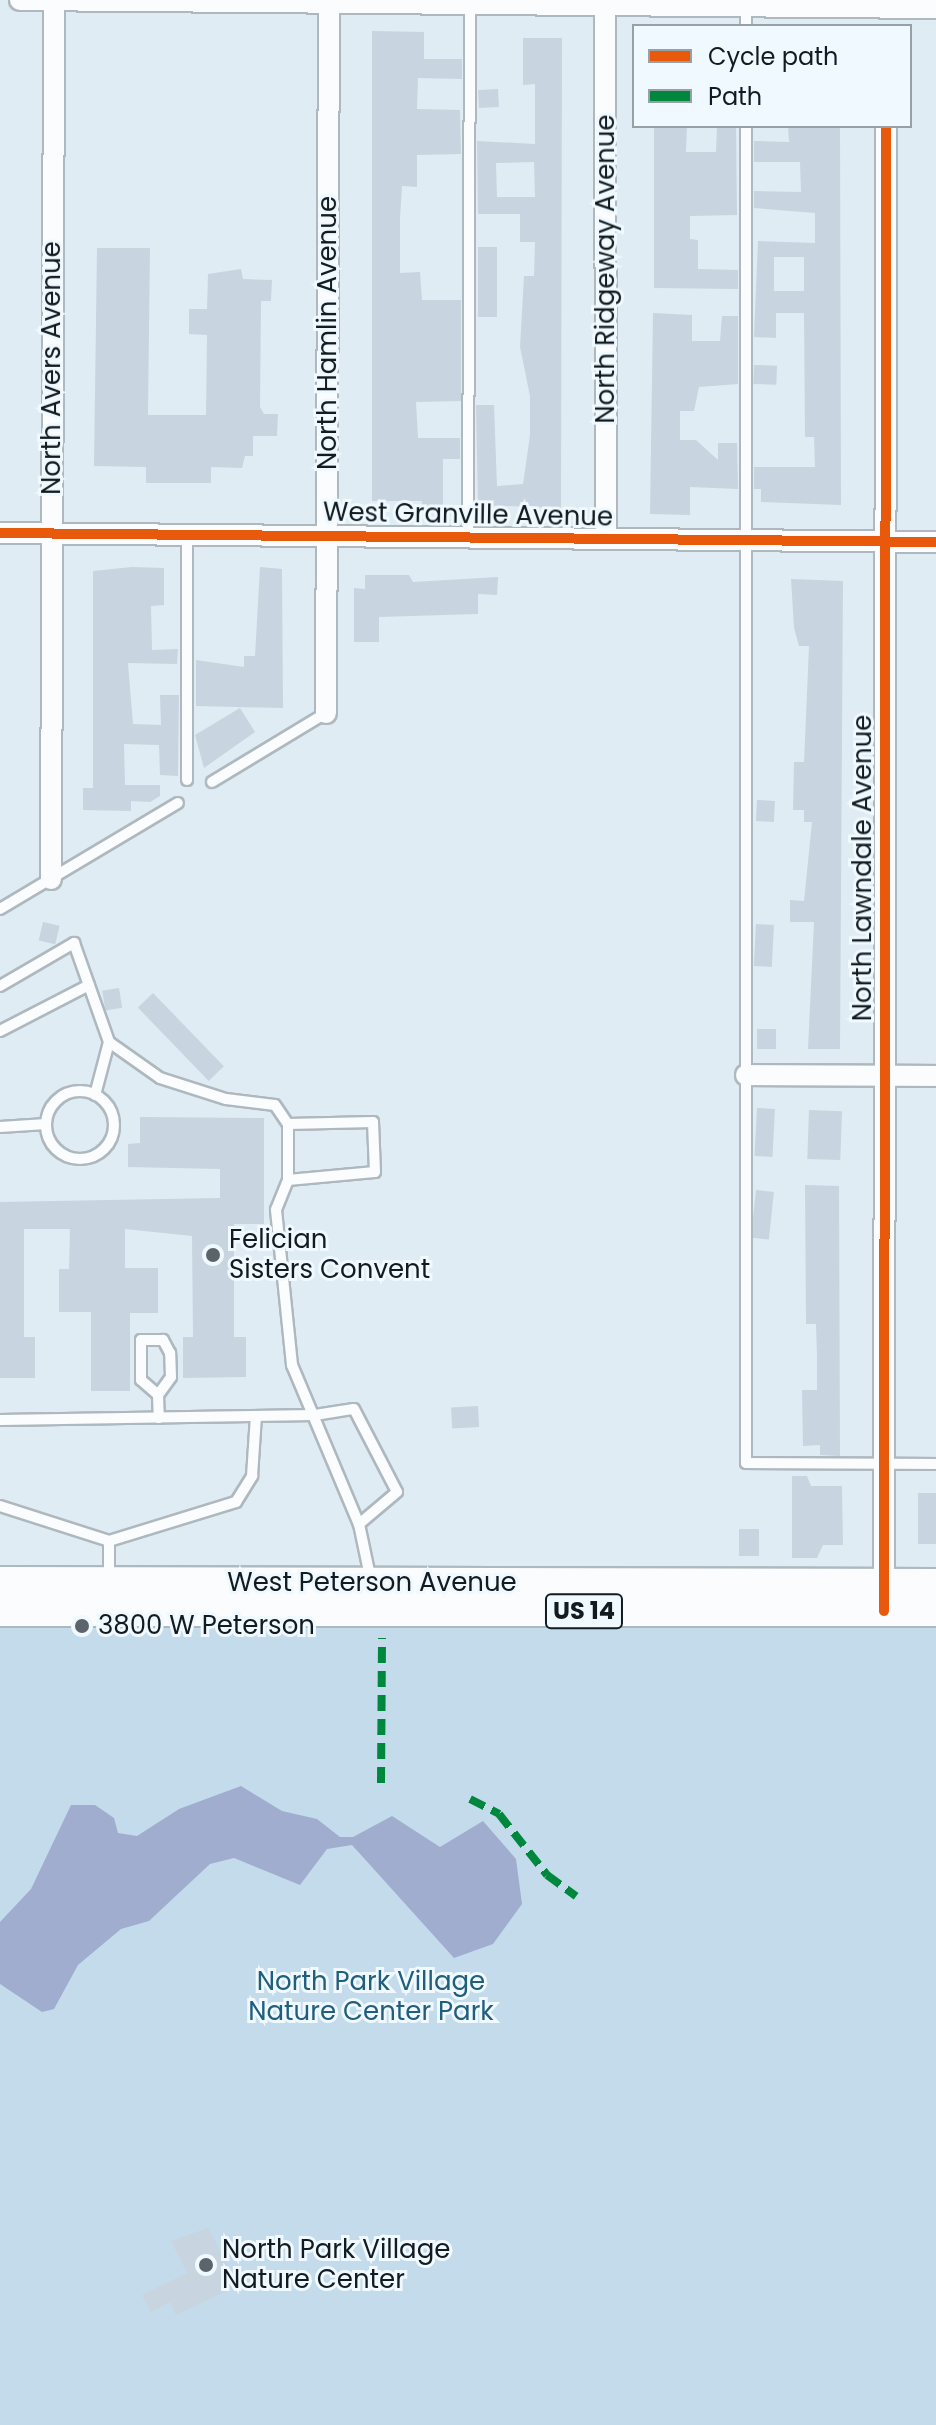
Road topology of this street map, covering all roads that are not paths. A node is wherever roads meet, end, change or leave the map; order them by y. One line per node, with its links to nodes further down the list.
1 (20, 0): 2 (street)
2 (54, 0): 3 (street); 13 (street, North Avers Avenue)
3 (192, 1): 4 (street)
4 (329, 1): 5 (street); 15 (street, North Hamlin Avenue)
5 (470, 2): 6 (street); 16 (lane)
6 (605, 2): 8 (street); 17 (street, North Ridgeway Avenue)
7 (936, 8): 9 (street)
8 (746, 11): 9 (street)
9 (886, 11)
10 (746, 128): 18 (lane)
11 (886, 128): 19 (street, North Lawndale Avenue)
12 (0, 533): 13 (street, West Granville Avenue)
13 (52, 533): 14 (street, West Granville Avenue); 25 (street, North Avers Avenue)
14 (187, 534): 15 (street, West Granville Avenue); 22 (lane)
15 (328, 536): 16 (street, West Granville Avenue); 21 (street, North Hamlin Avenue)
16 (468, 538): 17 (street, West Granville Avenue)
17 (606, 538): 18 (street, West Granville Avenue)
18 (746, 540): 19 (street, West Granville Avenue); 31 (lane)
19 (885, 542): 20 (street, West Granville Avenue); 32 (street, North Lawndale Avenue)
20 (936, 542)
21 (326, 713): 23 (lane)
22 (187, 780)
23 (212, 782)
24 (178, 803): 25 (lane)
25 (51, 879): 26 (lane)
26 (0, 909)
27 (89, 985): 28 (lane); 29 (lane); 30 (lane)
28 (0, 986)
29 (0, 1031)
30 (109, 1042): 34 (lane); 36 (lane)
31 (746, 1075): 32 (street); 44 (lane)
32 (885, 1076): 33 (street); 44 (street, North Lawndale Avenue)
33 (936, 1076)
34 (95, 1095): 35 (lane); 35 (lane)
35 (46, 1124): 37 (lane)
36 (288, 1124): 38 (lane); 38 (lane)
37 (0, 1127)
38 (288, 1180): 40 (lane)
39 (158, 1395): 39 (lane); 42 (lane)
40 (315, 1415): 41 (lane); 47 (lane); 47 (lane)
41 (256, 1416): 42 (lane); 48 (lane)
42 (159, 1418): 43 (lane)
43 (0, 1420)
44 (884, 1464): 45 (lane); 53 (street, North Lawndale Avenue)
45 (936, 1464)
46 (0, 1506): 48 (lane)
47 (359, 1524): 52 (lane)
48 (109, 1541): 51 (lane)
49 (0, 1582): 51 (main road, West Peterson Avenue / US 14)
50 (936, 1584): 53 (main road, West Peterson Avenue / US 14)
51 (109, 1597): 52 (main road, West Peterson Avenue / US 14); 54 (main road, West Peterson Avenue / US 14)
52 (371, 1597): 53 (main road, West Peterson Avenue / US 14)
53 (884, 1597): 55 (main road, West Peterson Avenue / US 14)
54 (0, 1611)
55 (936, 1611)

